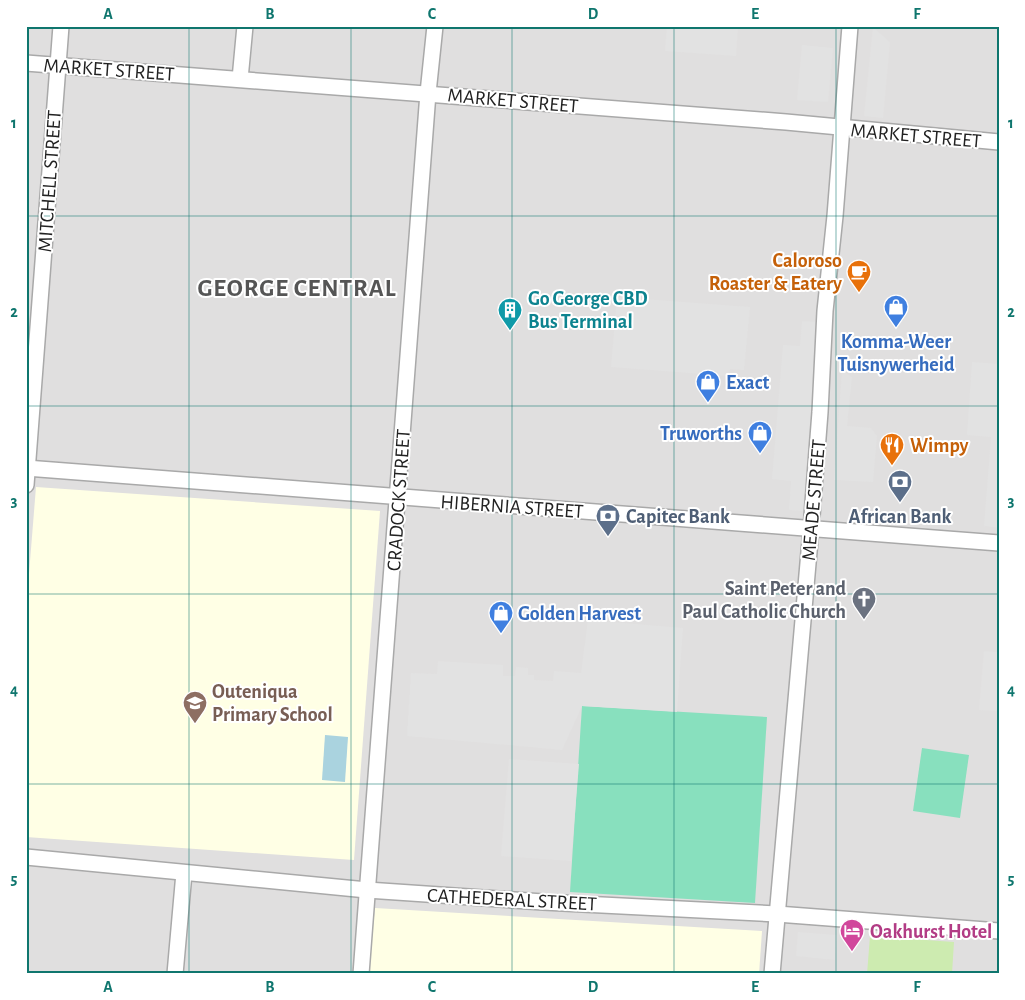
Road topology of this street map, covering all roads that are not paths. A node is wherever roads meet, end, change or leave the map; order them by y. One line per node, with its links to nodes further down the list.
1 (61, 26): 6 (street, MITCHELL STREET)
2 (245, 26): 7 (street)
3 (435, 26): 8 (street, CRADOCK STREET)
4 (850, 26): 9 (street, MEADE STREET)
5 (26, 63): 6 (street, MARKET STREET)
6 (58, 65): 7 (street, MARKET STREET); 11 (street, MITCHELL STREET)
7 (240, 80): 8 (street, MARKET STREET)
8 (428, 93): 9 (street, MARKET STREET); 13 (street, CRADOCK STREET)
9 (842, 128): 10 (street, MARKET STREET); 14 (street, MEADE STREET)
10 (999, 142)
11 (27, 468): 12 (street, MITCHELL STREET); 13 (street, HIBERNIA STREET)
12 (26, 485)
13 (398, 497): 14 (street, HIBERNIA STREET); 18 (street, CRADOCK STREET)
14 (811, 529): 15 (street, HIBERNIA STREET); 19 (street, MEADE STREET)
15 (999, 543)
16 (26, 857): 17 (street, CATHEDERAL STREET)
17 (184, 873): 18 (street, CATHEDERAL STREET); 21 (street)
18 (367, 890): 19 (street, CATHEDERAL STREET); 22 (street, CRADOCK STREET)
19 (777, 914): 20 (street, CATHEDERAL STREET); 23 (street, MEADE STREET)
20 (999, 931)
21 (175, 974)
22 (362, 974)
23 (772, 974)

